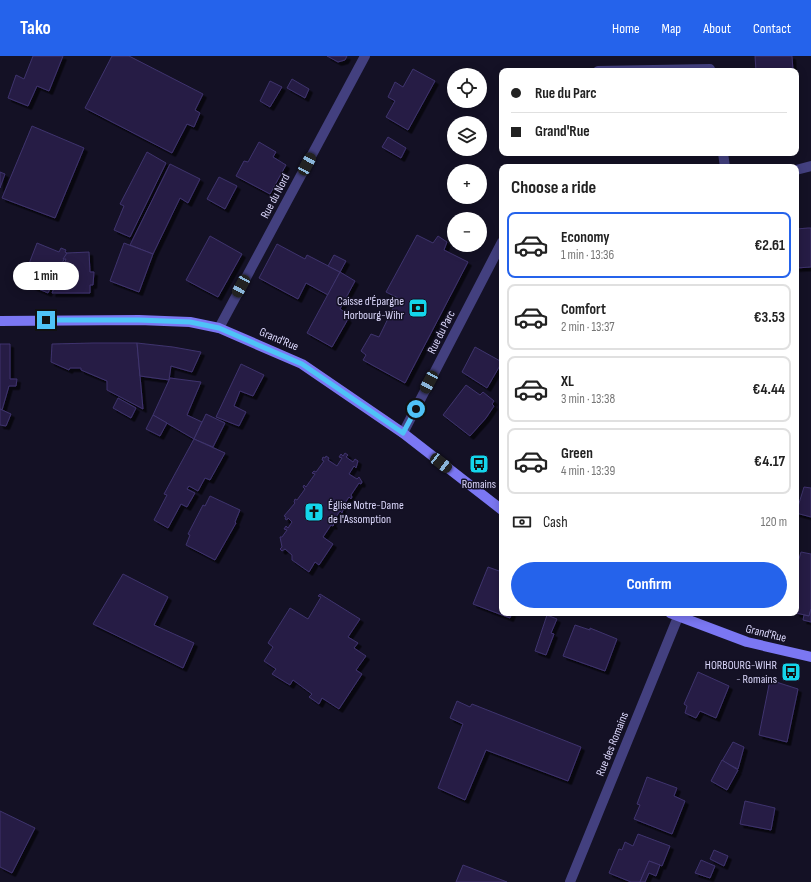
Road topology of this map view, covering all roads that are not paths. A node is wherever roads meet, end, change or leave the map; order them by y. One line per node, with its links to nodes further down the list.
1 (365, 56): 6 (street, Rue du Nord)
2 (811, 166): 3 (street)
3 (799, 169)
4 (499, 248): 7 (street, Rue du Parc)
5 (0, 321): 6 (main road, Grand'Rue)
6 (219, 328): 7 (main road, Grand'Rue)
7 (403, 433): 8 (main road, Grand'Rue)
8 (499, 508)
9 (674, 616): 12 (street, Rue des Romains)
10 (677, 616): 11 (main road, Grand'Rue)
11 (811, 657)
12 (570, 882)

